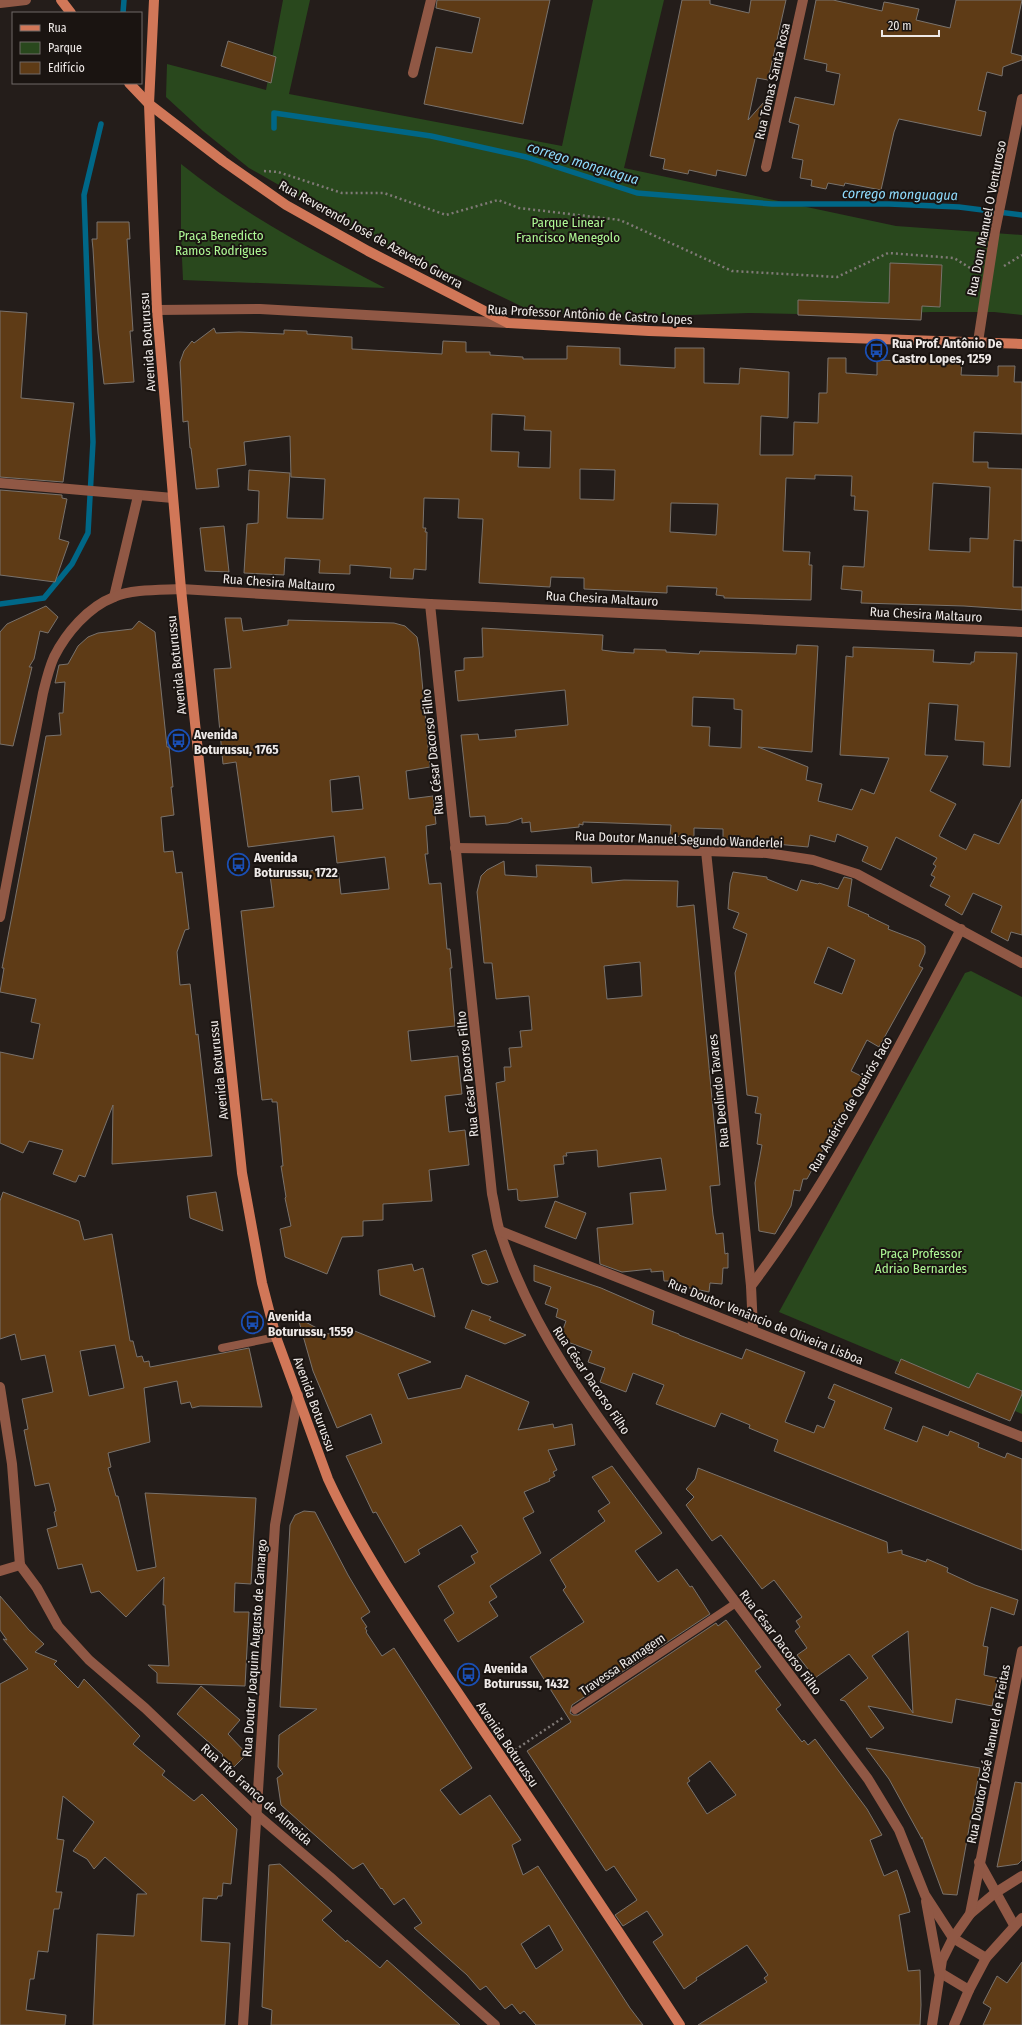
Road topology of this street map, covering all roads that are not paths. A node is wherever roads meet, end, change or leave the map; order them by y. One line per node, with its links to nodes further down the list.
1 (26, 0): 6 (street)
2 (61, 0): 7 (main road)
3 (154, 0): 11 (main road, Avenida Boturussu)
4 (431, 0): 8 (street)
5 (804, 0): 12 (street, Rua Tomas Santa Rosa)
6 (0, 3)
7 (70, 12)
8 (413, 74)
9 (130, 84): 11 (main road, Rua Reverendo José de Azevedo Guerra)
10 (1022, 98): 15 (street, Rua Dom Manuel O Venturoso)
11 (149, 104): 13 (main road, Avenida Boturussu); 14 (main road, Rua Reverendo José de Azevedo Guerra)
12 (766, 167)
13 (157, 310): 14 (street, Rua Professor Antônio de Castro Lopes); 19 (main road, Avenida Boturussu)
14 (508, 323): 15 (main road, Rua Professor Antônio de Castro Lopes)
15 (978, 342): 16 (main road, Rua Professor Antônio de Castro Lopes)
16 (1022, 344)
17 (0, 483): 18 (street)
18 (138, 496): 19 (street); 21 (street)
19 (173, 498): 20 (main road, Avenida Boturussu)
20 (181, 589): 21 (street, Rua Chesira Maltauro); 22 (street, Rua Chesira Maltauro); 32 (main road, Avenida Boturussu)
21 (114, 596): 26 (street)
22 (430, 604): 23 (street, Rua Chesira Maltauro); 24 (street, Rua César Dacorso Filho)
23 (1022, 632)
24 (455, 848): 25 (street, Rua Doutor Manuel Segundo Wanderlei); 29 (street, Rua César Dacorso Filho)
25 (706, 851): 27 (street, Rua Doutor Manuel Segundo Wanderlei); 30 (street, Rua Deolindo Tavares)
26 (0, 917)
27 (961, 929): 28 (street, Rua Doutor Manuel Segundo Wanderlei); 30 (street, Rua Américo de Queirós Faco)
28 (1022, 962)
29 (500, 1231): 31 (street, Rua Doutor Venâncio de Oliveira Lisboa); 39 (street, Rua César Dacorso Filho)
30 (751, 1286): 31 (street, Rua Deolindo Tavares)
31 (753, 1330): 36 (street, Rua Doutor Venâncio de Oliveira Lisboa)
32 (276, 1337): 33 (lane); 35 (main road, Avenida Boturussu)
33 (222, 1348)
34 (0, 1387): 37 (street)
35 (298, 1395): 42 (street, Rua Doutor Joaquim Augusto de Camargo); 55 (main road, Avenida Boturussu)
36 (1022, 1437)
37 (20, 1565): 38 (street); 42 (street, Rua Tito Franco de Almeida)
38 (0, 1571)
39 (736, 1603): 41 (lane, Travessa Ramagem); 46 (street, Rua César Dacorso Filho)
40 (1022, 1651): 43 (street, Rua Doutor José Manuel de Freitas)
41 (575, 1710)
42 (256, 1814): 53 (street, Rua Doutor Joaquim Augusto de Camargo); 54 (street, Rua Tito Franco de Almeida)
43 (979, 1862): 45 (street, Rua Doutor José Manuel de Freitas); 47 (street, Rua Doutor José Manuel de Freitas)
44 (1022, 1876): 45 (street)
45 (995, 1893): 47 (street); 48 (street, Rua Doutor José Manuel de Freitas)
46 (925, 1895): 49 (street, Rua César Dacorso Filho); 51 (street, Rua César Dacorso Filho)
47 (970, 1914): 49 (street, Rua Doutor José Manuel de Freitas)
48 (1018, 1922): 50 (street)
49 (953, 1938): 50 (street); 51 (street, Rua Doutor José Manuel de Freitas)
50 (986, 1958): 52 (street)
51 (939, 1972): 52 (street); 56 (street, Rua Doutor José Manuel de Freitas)
52 (969, 1990): 57 (street)
53 (243, 2025)
54 (495, 2025)
55 (680, 2025)
56 (932, 2025)
57 (954, 2025)

